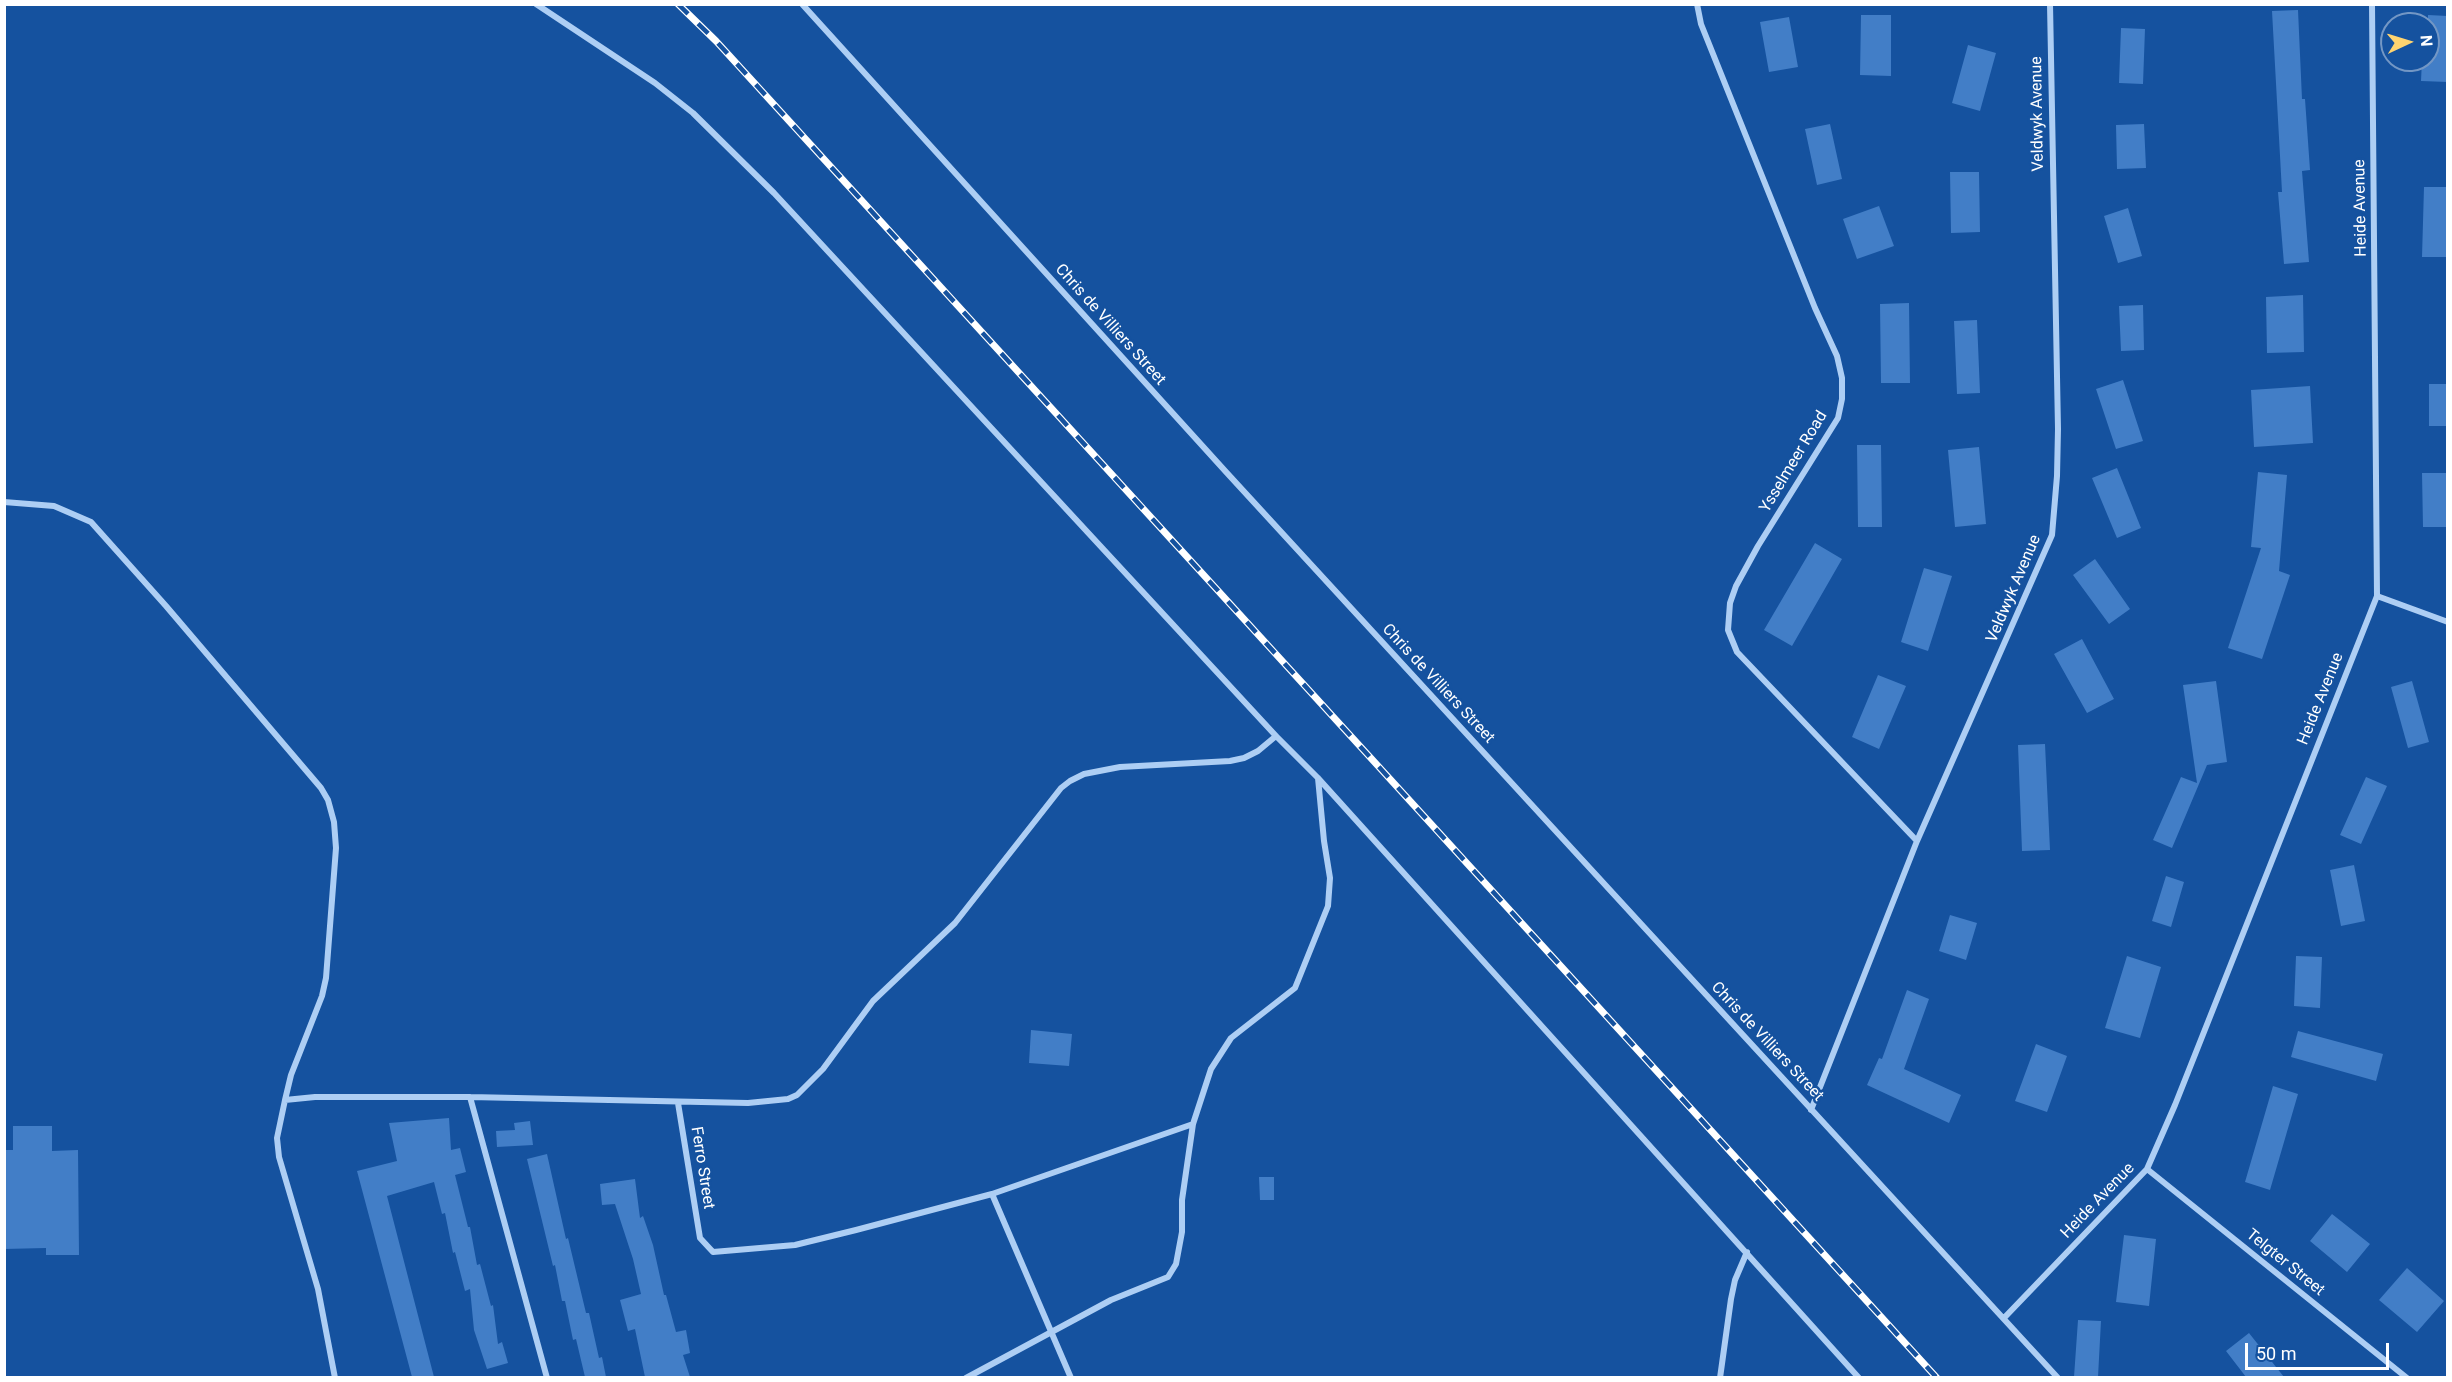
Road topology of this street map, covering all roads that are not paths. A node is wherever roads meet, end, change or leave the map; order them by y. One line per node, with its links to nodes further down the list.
1 (536, 4): 9 (street)
2 (802, 4): 15 (street, Chris de Villiers Street)
3 (1697, 4): 11 (street, Ysselmeer Road)
4 (2050, 4): 11 (street, Veldwyk Avenue)
5 (2372, 4): 7 (street, Heide Avenue)
6 (4, 502): 13 (street)
7 (2377, 596): 8 (street); 17 (street, Heide Avenue)
8 (2448, 622)
9 (1276, 736): 10 (street); 14 (street)
10 (1318, 778): 16 (street); 19 (street)
11 (1917, 841): 15 (street, Veldwyk Avenue)
12 (470, 1097): 13 (street); 14 (street); 24 (street)
13 (285, 1100): 23 (street)
14 (678, 1103): 18 (street, Ferro Street)
15 (1810, 1110): 20 (street, Chris de Villiers Street)
16 (1193, 1124): 18 (street); 21 (street)
17 (2147, 1169): 20 (street, Heide Avenue); 29 (street, Telgter Street)
18 (992, 1194): 21 (street)
19 (1747, 1252): 22 (street); 27 (street)
20 (2004, 1318): 28 (street, Chris de Villiers Street)
21 (1050, 1333): 25 (street); 26 (street)
22 (1718, 1376)
23 (335, 1377)
24 (547, 1377)
25 (966, 1377)
26 (1071, 1377)
27 (1859, 1377)
28 (2058, 1377)
29 (2407, 1377)

